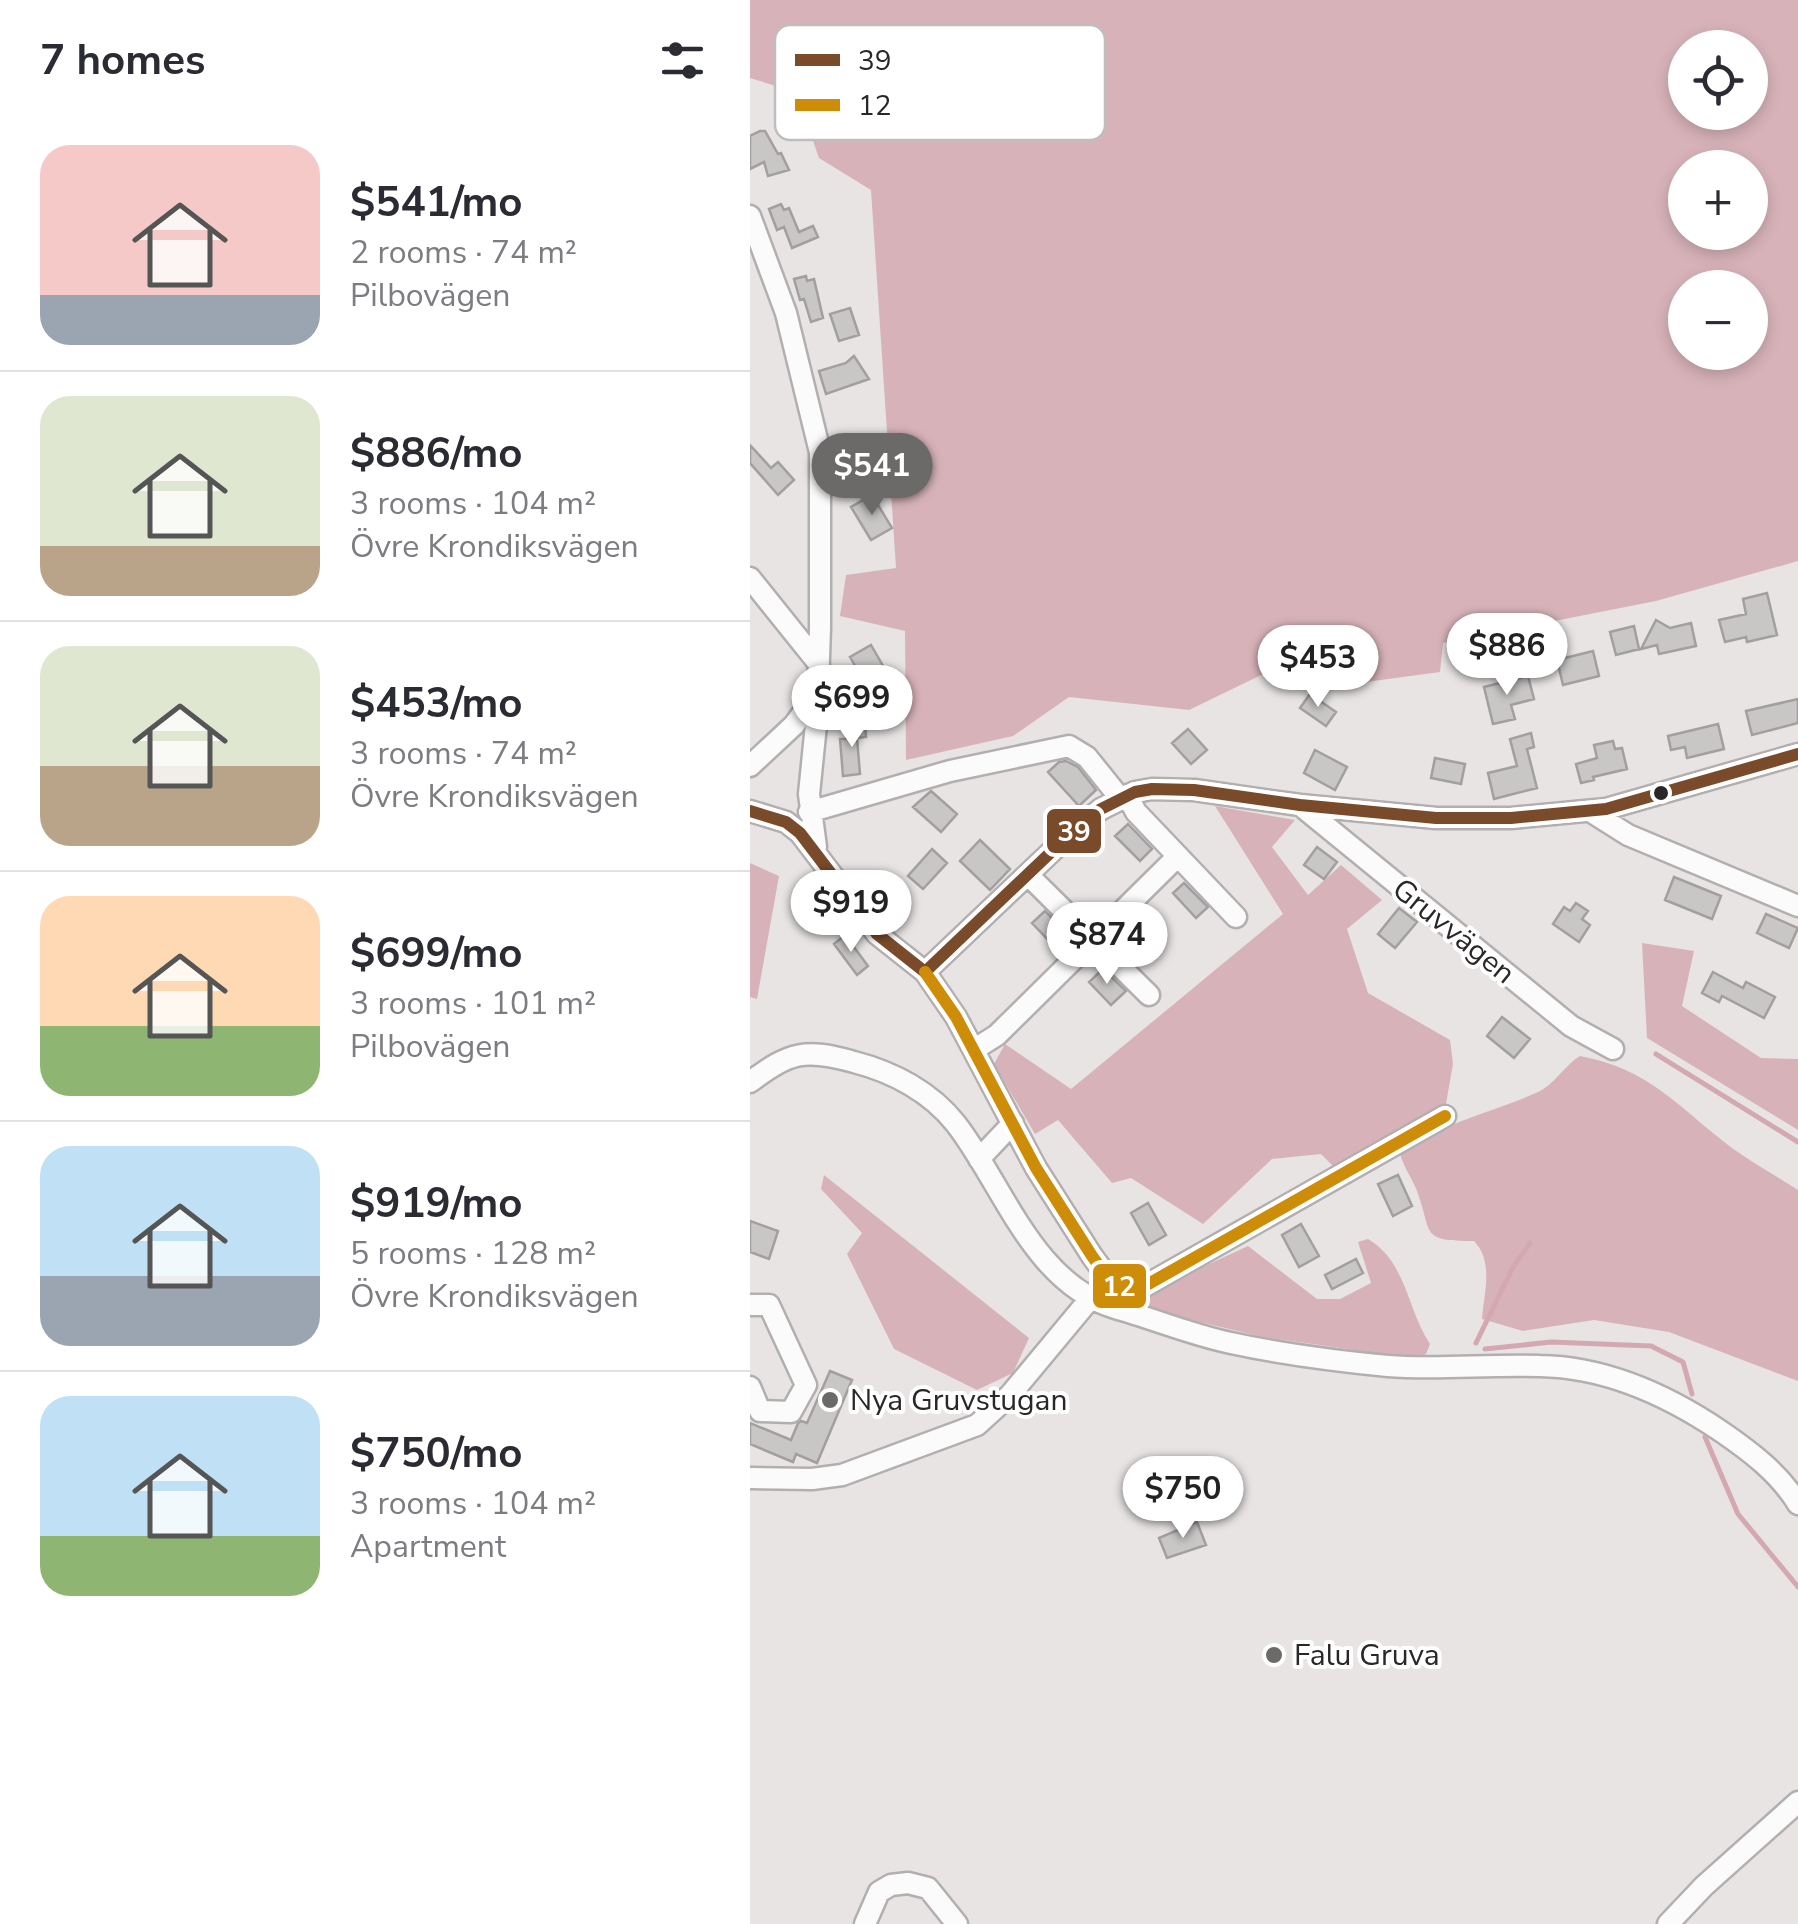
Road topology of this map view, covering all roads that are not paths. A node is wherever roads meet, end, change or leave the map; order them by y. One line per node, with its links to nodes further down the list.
1 (750, 216): 3 (street)
2 (750, 578): 3 (street)
3 (819, 664): 4 (street)
4 (817, 694): 6 (street); 10 (street)
5 (1798, 754): 11 (street)
6 (750, 766)
7 (1123, 796): 8 (street); 10 (street); 13 (street); 14 (street)
8 (1300, 805): 11 (street); 21 (street, Gruvvägen)
9 (750, 811): 12 (street)
10 (809, 812): 12 (street)
11 (1590, 812): 15 (street)
12 (817, 851): 18 (street)
13 (1178, 856): 16 (street); 17 (street)
14 (1028, 875): 17 (street); 18 (street)
15 (1798, 906)
16 (1236, 917)
17 (1094, 940): 19 (street); 20 (street)
18 (924, 972): 20 (street)
19 (1149, 995)
20 (975, 1049): 24 (street)
21 (1613, 1050)
22 (750, 1082): 25 (street)
23 (1445, 1116): 24 (street)
24 (1012, 1123): 25 (street)
25 (979, 1160): 26 (street)
26 (1089, 1300): 29 (street); 30 (street)
27 (750, 1305): 28 (street)
28 (750, 1387)
29 (754, 1476)
30 (1798, 1504)
31 (1798, 1802): 34 (street)
32 (865, 1924): 33 (street)
33 (957, 1924)
34 (1668, 1924)

